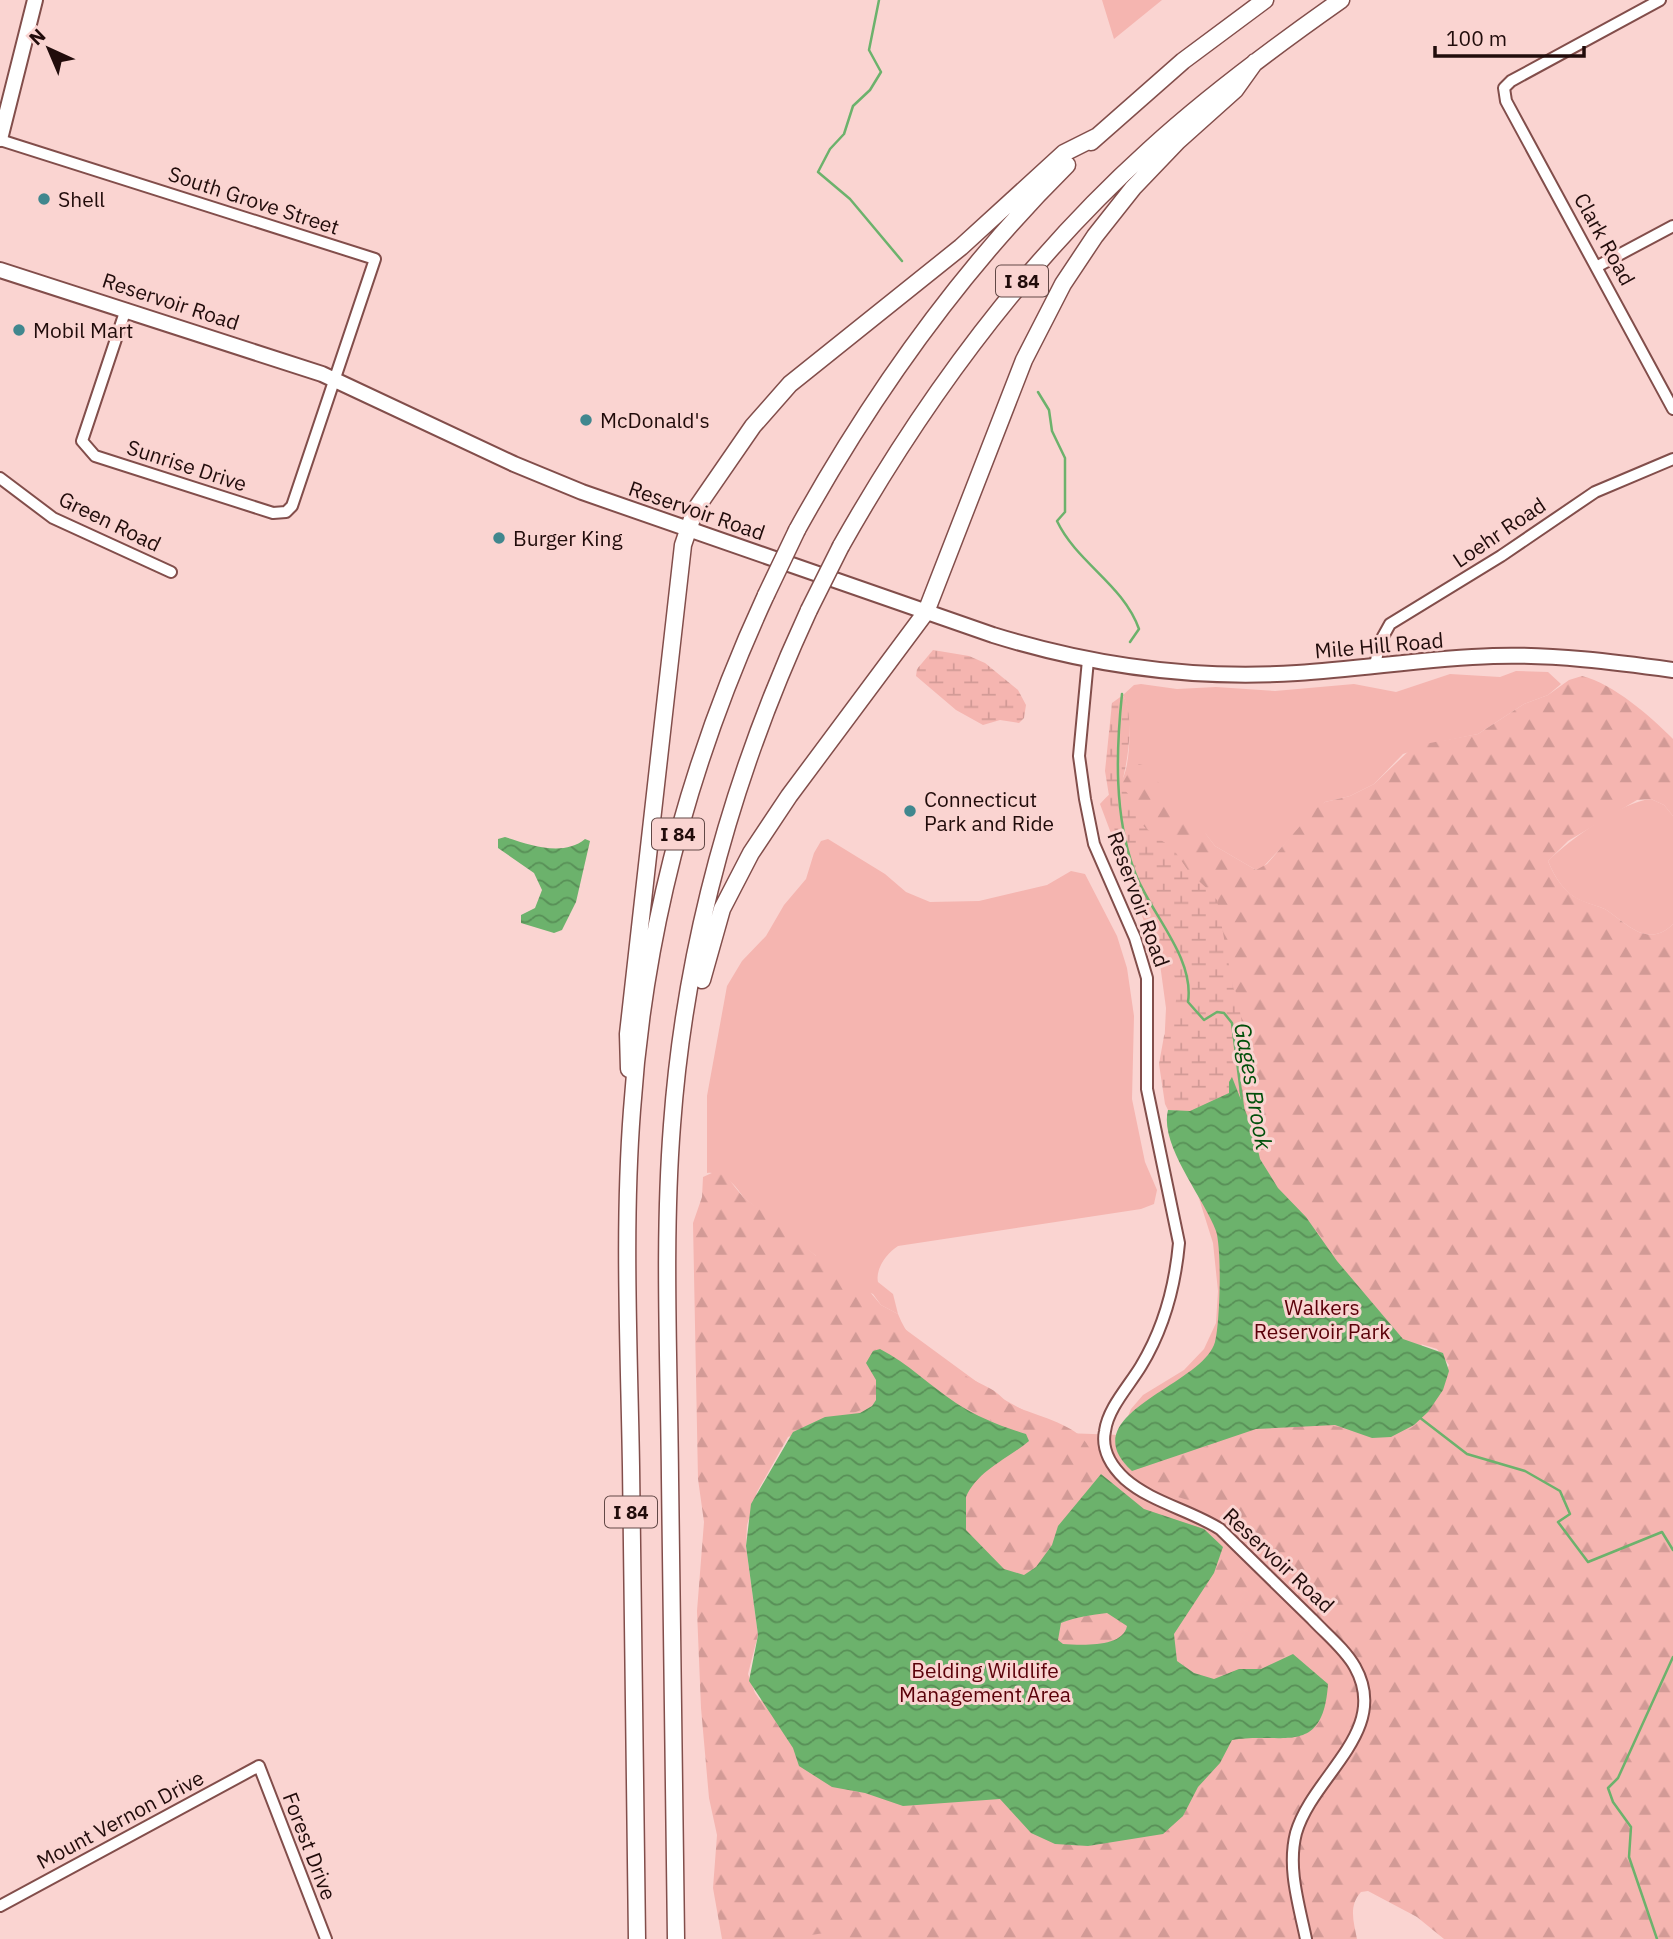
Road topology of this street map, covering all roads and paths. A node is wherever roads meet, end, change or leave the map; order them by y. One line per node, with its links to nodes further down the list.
1 (35, 0): 7 (main road)
2 (1265, 0): 6 (highway, I 84)
3 (1341, 0): 5 (highway, I 84)
4 (1660, 0): 9 (street, Clark Road)
5 (1255, 62): 18 (highway); 22 (highway, I 84, bridge)
6 (1098, 136): 16 (highway); 23 (highway, I 84, bridge)
7 (0, 140): 12 (street, South Grove Street)
8 (1673, 226): 9 (street)
9 (1598, 266): 13 (street, Clark Road)
10 (0, 270): 11 (main road, Reservoir Road)
11 (126, 309): 12 (main road, Reservoir Road); 12 (street, Sunrise Drive)
12 (336, 380): 16 (main road, Reservoir Road)
13 (1673, 409)
14 (1673, 459): 20 (street, Loehr Road)
15 (0, 478): 17 (street, Green Road)
16 (686, 528): 18 (main road, Reservoir Road); 23 (highway)
17 (171, 572)
18 (926, 612): 19 (main road, Reservoir Road); 22 (highway)
19 (1088, 660): 20 (main road, Mile Hill Road); 29 (street, Reservoir Road)
20 (1375, 665): 21 (main road, Mile Hill Road)
21 (1673, 670)
22 (685, 1012): 28 (highway, I 84)
23 (634, 1084): 27 (highway, I 84)
24 (259, 1766): 25 (street, Mount Vernon Drive); 26 (street, Forest Drive)
25 (0, 1906)
26 (326, 1939)
27 (637, 1939)
28 (676, 1939)
29 (1306, 1939)

